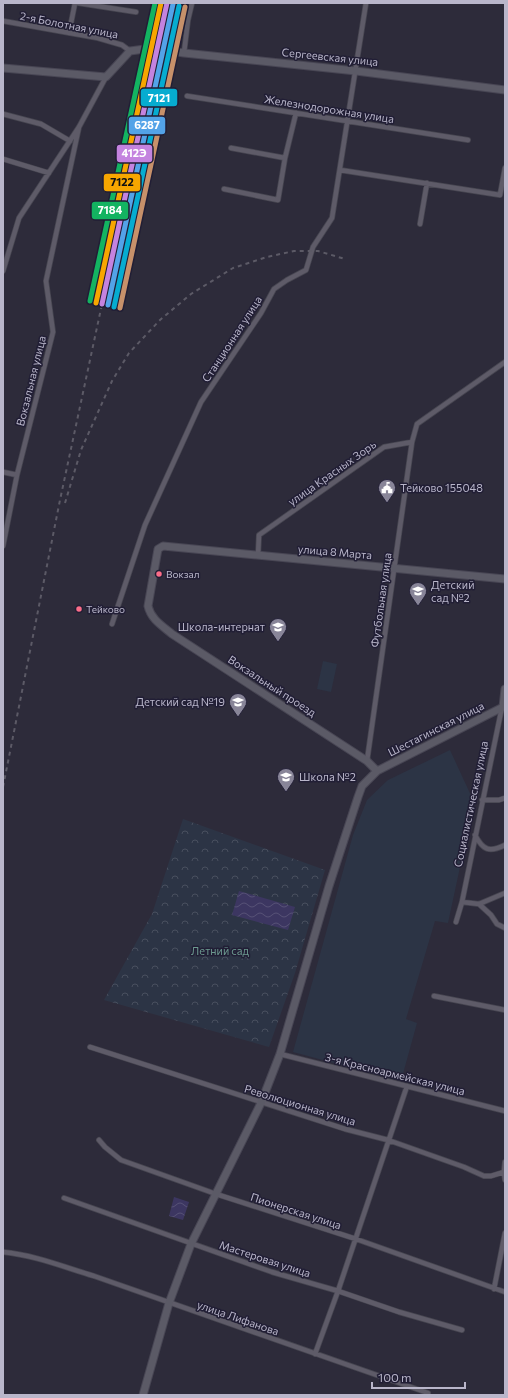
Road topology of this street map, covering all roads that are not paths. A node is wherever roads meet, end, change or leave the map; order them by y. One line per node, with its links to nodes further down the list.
1 (76, 3): 4 (street); 6 (street)
2 (192, 3): 8 (street)
3 (366, 3): 10 (street, Станционная улица)
4 (136, 12)
5 (3, 21): 6 (street, 2-я Болотная улица)
6 (68, 33): 7 (street, 2-я Болотная улица)
7 (130, 51): 8 (street, Сергеевская улица); 11 (street)
8 (184, 53): 10 (street, Сергеевская улица)
9 (3, 68): 11 (street)
10 (356, 71): 12 (street, Сергеевская улица); 16 (street, Станционная улица)
11 (106, 77): 17 (street)
12 (505, 90)
13 (187, 96): 14 (street, Железнодорожная улица)
14 (296, 113): 16 (street, Железнодорожная улица); 21 (street)
15 (3, 114): 19 (street)
16 (348, 121): 18 (street, Железнодорожная улица); 24 (street, Станционная улица)
17 (79, 127): 19 (street); 34 (street, Вокзальная улица)
18 (468, 140)
19 (70, 141): 25 (street)
20 (231, 148): 21 (street)
21 (286, 158): 28 (street)
22 (3, 159): 25 (street)
23 (505, 168): 26 (street)
24 (340, 170): 27 (street); 40 (street, Станционная улица)
25 (49, 173): 30 (street)
26 (504, 180): 27 (street)
27 (427, 184): 29 (street)
28 (224, 189)
29 (420, 224)
30 (3, 271)
31 (505, 362): 32 (street)
32 (412, 442): 36 (street, улица Красных Зорь); 37 (street, Футбольная улица)
33 (3, 472): 34 (street)
34 (17, 475): 35 (street, Вокзальная улица)
35 (3, 546)
36 (258, 556): 37 (street, улица 8 Марта); 39 (street, улица 8 Марта)
37 (394, 569): 38 (street, улица 8 Марта); 43 (street, Футбольная улица)
38 (505, 579)
39 (154, 620): 43 (street, Вокзальный проезд)
40 (112, 624)
41 (505, 689): 42 (street, Социалистическая улица)
42 (504, 706): 44 (street, Шестагинская улица); 46 (street, Социалистическая улица)
43 (367, 761): 44 (street, Вокзальный проезд)
44 (377, 771): 57 (street, Шестагинская улица)
45 (505, 798): 46 (street)
46 (482, 800): 47 (street, Социалистическая улица)
47 (475, 834): 48 (street); 50 (street, Социалистическая улица)
48 (505, 845)
49 (505, 893): 51 (street)
50 (462, 902): 51 (street); 52 (street, Социалистическая улица)
51 (479, 904): 53 (street)
52 (456, 922)
53 (505, 928)
54 (434, 996): 55 (street)
55 (505, 1010)
56 (90, 1047): 59 (street, Революционная улица)
57 (280, 1054): 58 (street, 3-я Красноармейская улица); 59 (street, Шестагинская улица)
58 (407, 1086): 60 (street, 3-я Красноармейская улица); 62 (street)
59 (261, 1103): 62 (street, Революционная улица); 66 (street, Шестагинская улица)
60 (505, 1111)
61 (99, 1140): 66 (street, Пионерская улица)
62 (388, 1140): 64 (street, Революционная улица); 69 (street)
63 (505, 1162): 64 (street)
64 (504, 1172): 65 (street)
65 (505, 1180)
66 (216, 1194): 69 (street, Пионерская улица); 70 (street, Шестагинская улица)
67 (64, 1198): 70 (street, Мастеровая улица)
68 (505, 1233): 72 (street)
69 (356, 1239): 72 (street, Пионерская улица); 73 (street)
70 (191, 1244): 73 (street, Мастеровая улица); 75 (street, Шестагинская улица)
71 (3, 1252): 75 (street, улица Лифанова)
72 (494, 1289): 74 (street, Пионерская улица)
73 (338, 1291): 76 (street, Мастеровая улица); 77 (street)
74 (505, 1292)
75 (169, 1303): 77 (street, улица Лифанова); 79 (street, Шестагинская улица)
76 (462, 1330)
77 (315, 1354): 78 (street, улица Лифанова)
78 (428, 1393)
79 (143, 1395)

